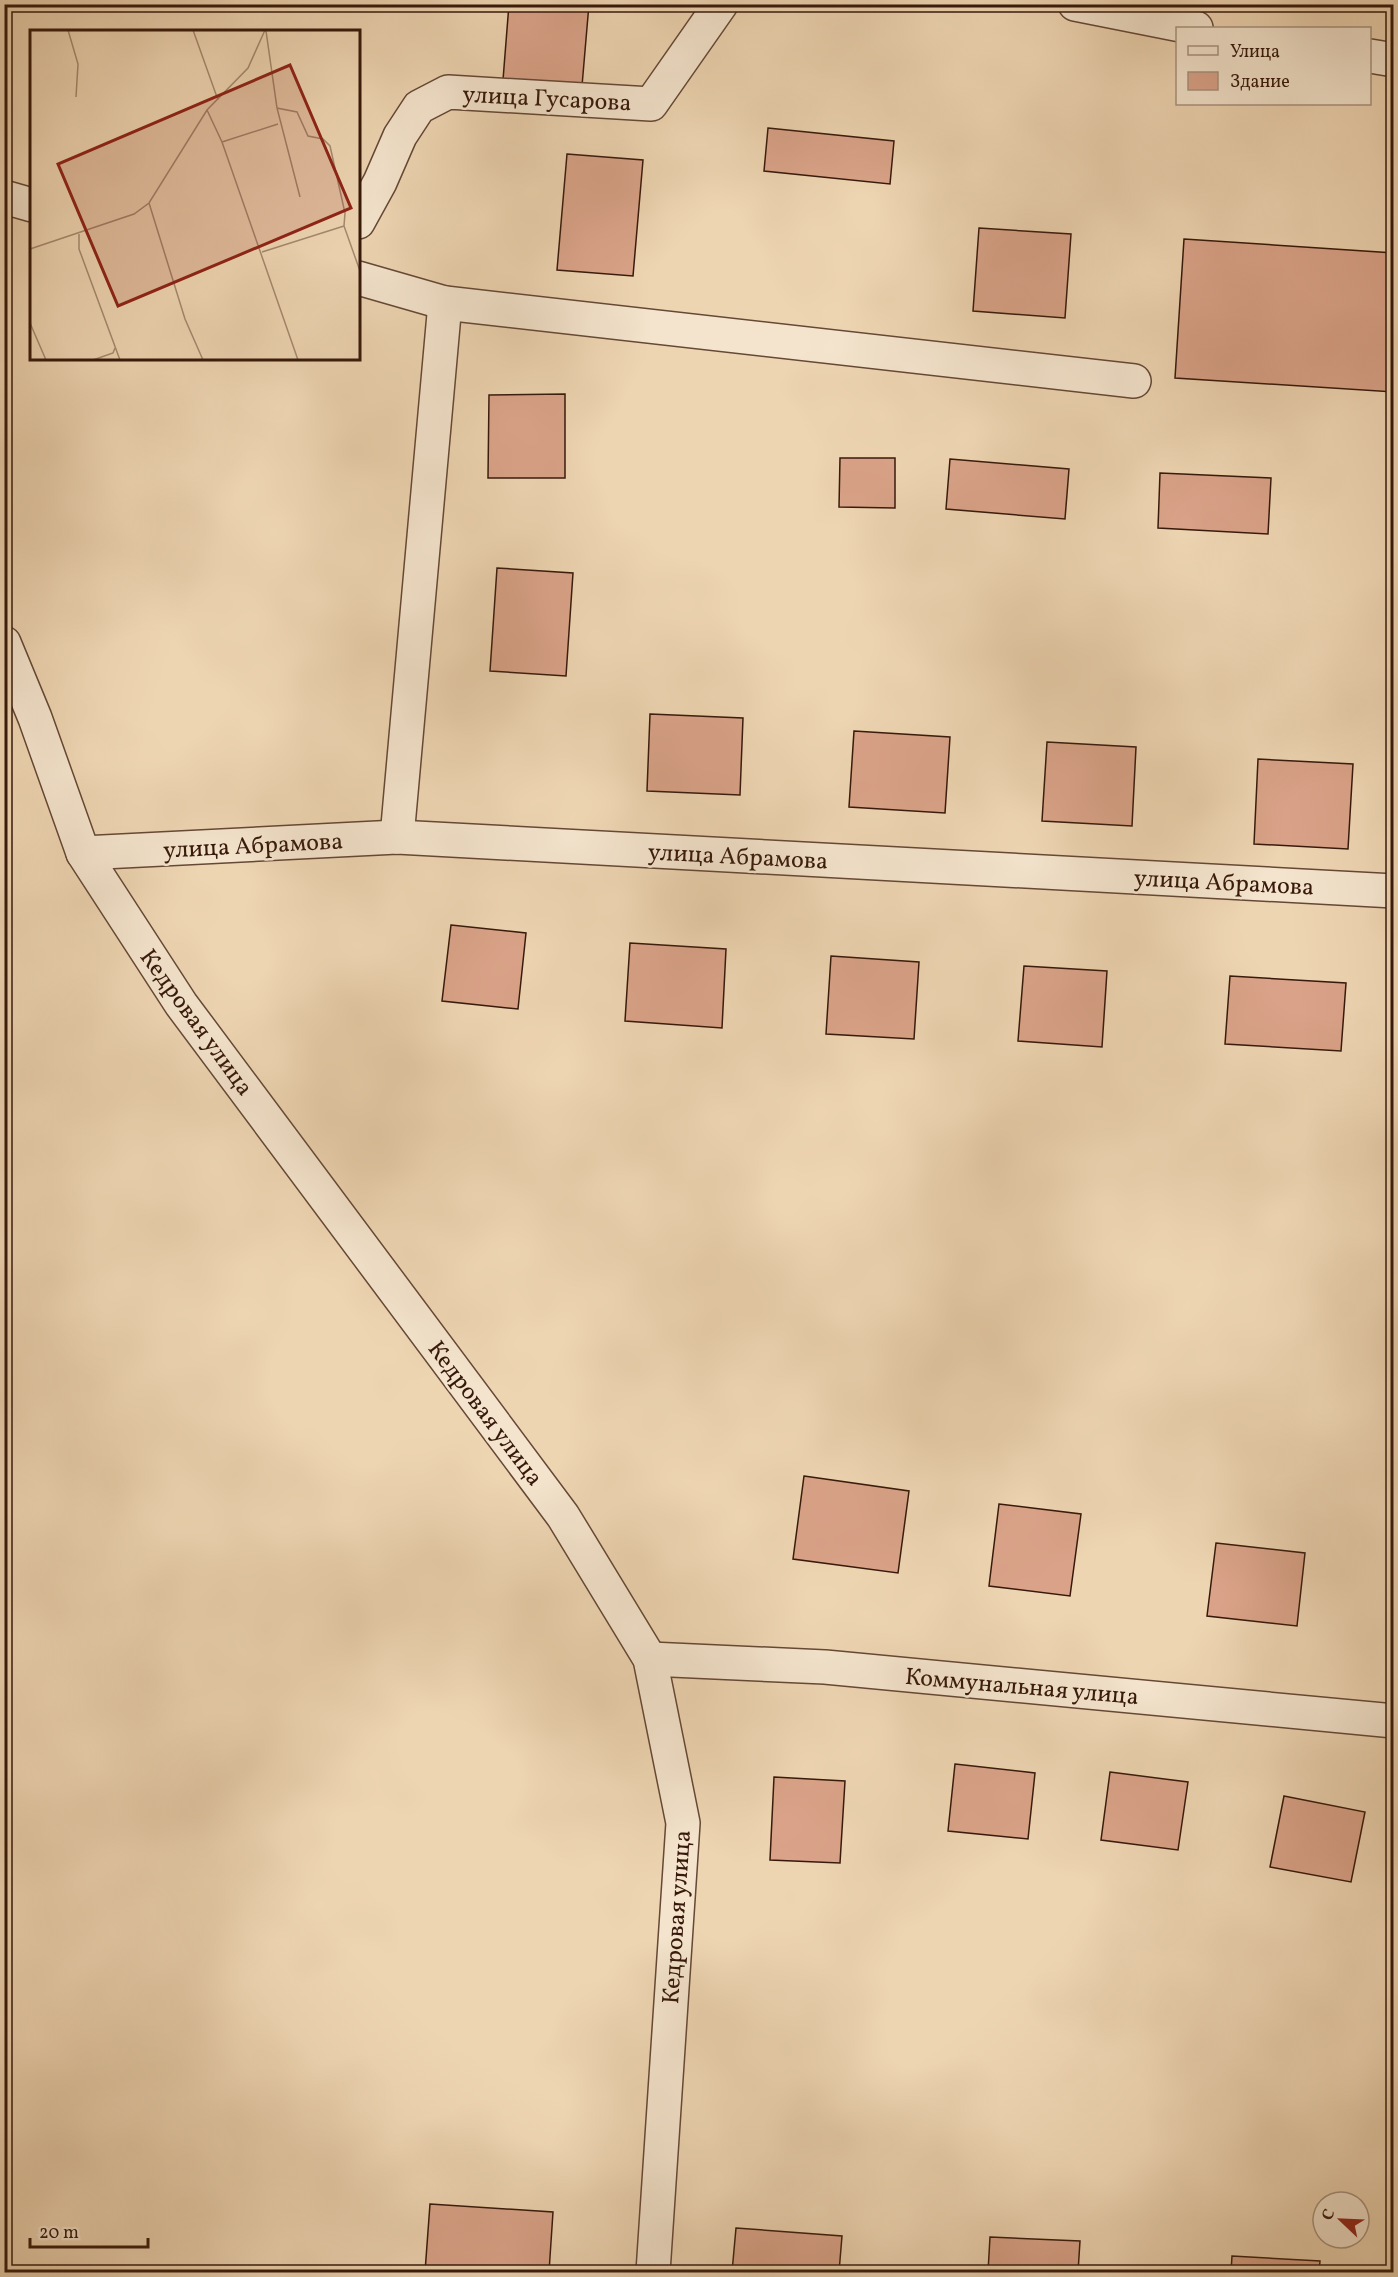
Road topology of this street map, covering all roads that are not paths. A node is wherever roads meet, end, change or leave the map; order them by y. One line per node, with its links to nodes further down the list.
1 (721, 4): 8 (street, улица Гусарова)
2 (1075, 4): 3 (street)
3 (1191, 27)
4 (1371, 56): 5 (street)
5 (1394, 60)
6 (4, 197): 7 (street)
7 (30, 204)
8 (360, 218)
9 (360, 279): 10 (street)
10 (445, 303): 11 (street); 14 (street)
11 (1134, 381)
12 (4, 644): 13 (street, Кедровая улица)
13 (20, 717): 15 (street, Кедровая улица)
14 (397, 837): 15 (street, улица Абрамова); 16 (street, улица Абрамова)
15 (83, 853): 17 (street, Кедровая улица)
16 (1394, 891)
17 (650, 1659): 18 (street, Коммунальная улица); 19 (street, Кедровая улица)
18 (1394, 1721)
19 (653, 2272)

